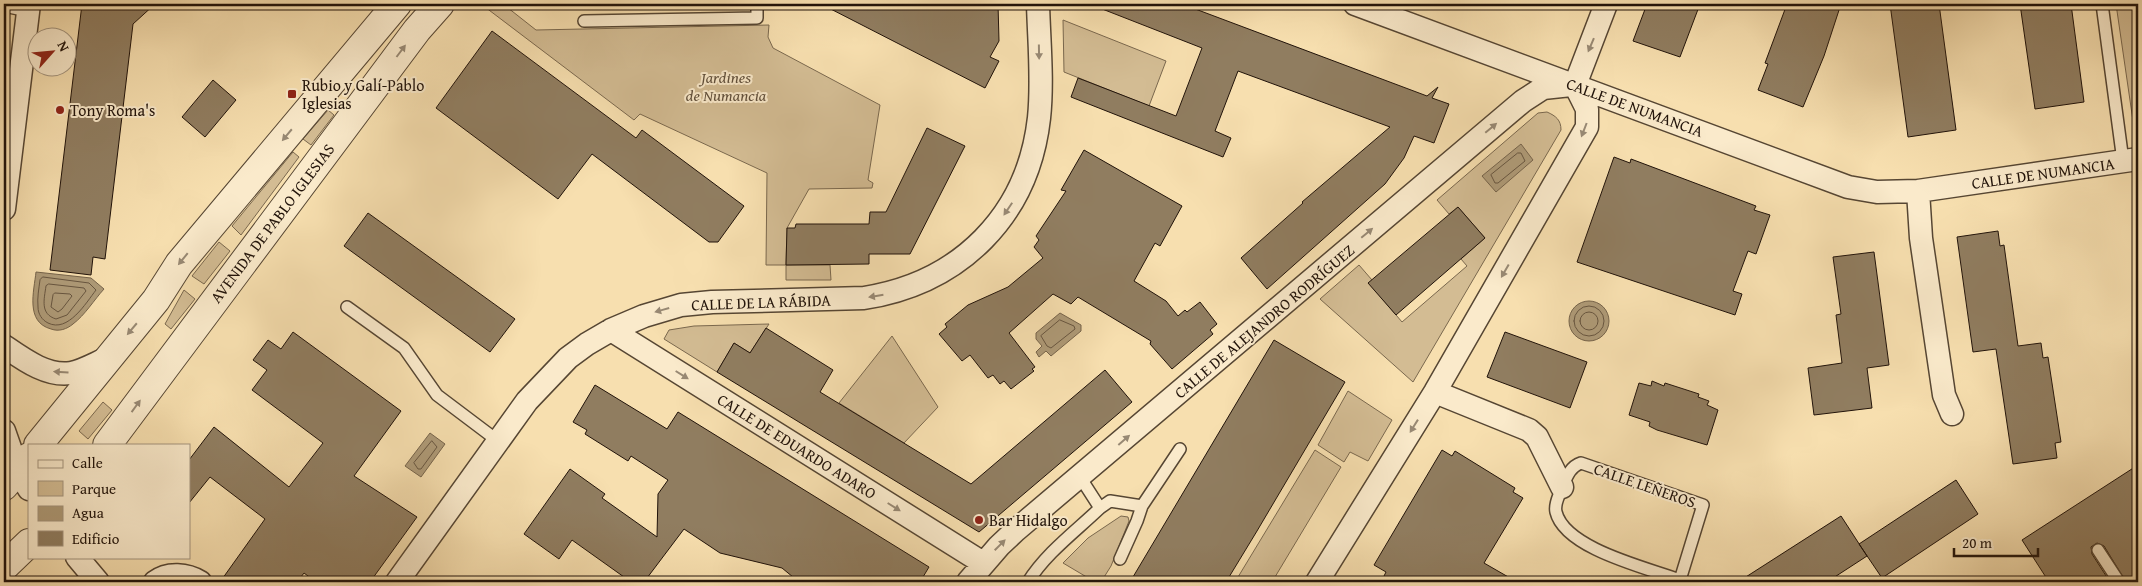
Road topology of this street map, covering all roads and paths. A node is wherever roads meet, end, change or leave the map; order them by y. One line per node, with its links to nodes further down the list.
1 (397, 4): 18 (street, one-way to 18)
2 (440, 4): 24 (street, AVENIDA DE PABLO IGLESIAS, one-way to 2)
3 (757, 4): 10 (lane)
4 (1038, 4): 16 (street, CALLE DE LA RÁBIDA, one-way to 16)
5 (1355, 4): 11 (street, CALLE DE NUMANCIA)
6 (1606, 4): 11 (street, one-way to 11)
7 (2102, 4): 12 (lane)
8 (4, 6): 9 (lane)
9 (29, 7): 14 (street)
10 (584, 21)
11 (1575, 85): 13 (street, CALLE DE NUMANCIA); 19 (street, one-way to 19); 27 (street, CALLE DE ALEJANDRO RODRÍGUEZ, one-way to 11)
12 (2131, 160): 13 (street, CALLE DE NUMANCIA)
13 (1918, 191): 20 (street)
14 (4, 209)
15 (347, 307): 22 (lane)
16 (611, 330): 22 (street, CALLE DE LA RÁBIDA); 35 (street, CALLE DE EDUARDO ADARO, one-way to 35)
17 (4, 346): 18 (street, one-way to 17)
18 (108, 358): 23 (street)
19 (1435, 392): 28 (street); 43 (street, one-way to 43)
20 (1952, 414)
21 (4, 431): 26 (street)
22 (498, 441): 40 (street, CALLE DE LA RÁBIDA)
23 (39, 444)
24 (108, 444)
25 (1180, 449): 29 (lane)
26 (20, 476)
27 (1080, 477): 30 (lane); 35 (street, CALLE DE ALEJANDRO RODRÍGUEZ, one-way to 27)
28 (1562, 487): 28 (lane, CALLE LEÑEROS)
29 (1142, 506): 30 (lane); 34 (lane)
30 (1100, 508): 42 (lane)
31 (28, 544): 36 (street)
32 (2098, 550): 44 (lane)
33 (78, 558): 37 (street)
34 (1120, 559)
35 (983, 563): 41 (street, CALLE DE ALEJANDRO RODRÍGUEZ)
36 (4, 567)
37 (98, 582)
38 (155, 582): 39 (street)
39 (200, 582)
40 (397, 582)
41 (968, 582)
42 (1028, 582)
43 (1317, 582)
44 (2119, 582)

